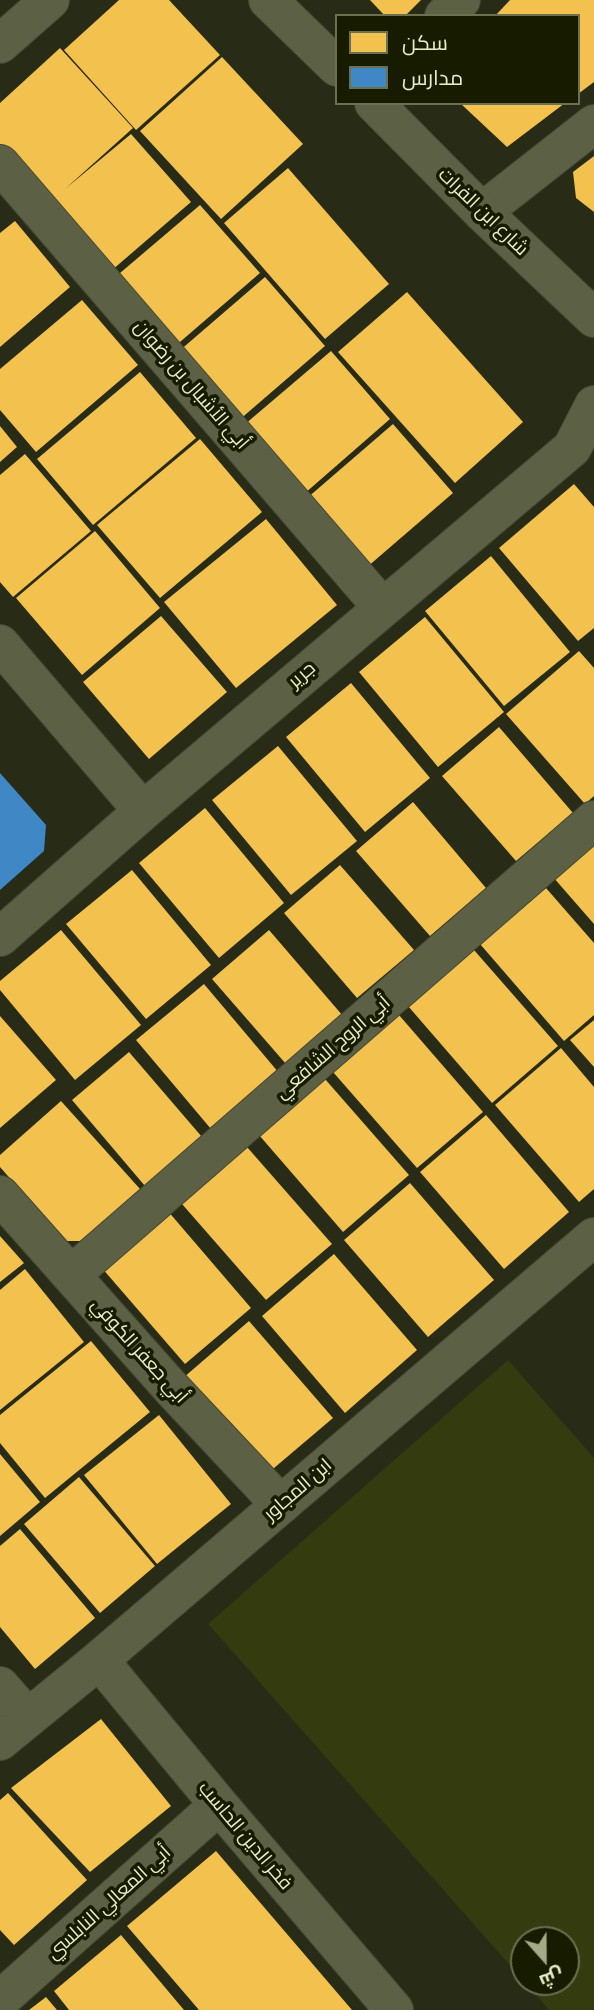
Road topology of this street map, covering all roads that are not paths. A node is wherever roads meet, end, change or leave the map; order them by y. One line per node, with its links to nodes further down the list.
1 (51, 0): 5 (street)
2 (268, 0): 6 (street)
3 (461, 0): 4 (street)
4 (446, 14)
5 (0, 44)
6 (335, 65)
7 (376, 105): 10 (street, شارع ابن الفرات)
8 (594, 124): 10 (street)
9 (0, 164): 14 (street, أبي الأشبال بن رضوان)
10 (482, 212): 11 (street, شارع ابن الفرات)
11 (594, 318)
12 (594, 405): 13 (street, جرير)
13 (583, 460): 14 (street, جرير)
14 (382, 607): 16 (street, جرير)
15 (0, 645): 16 (street)
16 (143, 811): 18 (street, جرير)
17 (594, 820): 21 (street, أبي الروح الشافعي)
18 (0, 937)
19 (0, 1195): 21 (street, أبي جعفر الكوفي)
20 (594, 1237): 22 (street, ابن المجاور)
21 (71, 1275): 22 (street, أبي جعفر الكوفي)
22 (281, 1505): 23 (street, ابن المجاور)
23 (99, 1660): 25 (street, ابن المجاور); 26 (street, فخر الدين الحاسب)
24 (0, 1686): 25 (street)
25 (14, 1729)
26 (219, 1805): 27 (street, أبي المعالي النابلسي); 28 (street, فخر الدين الحاسب)
27 (0, 2000)
28 (394, 2010)

